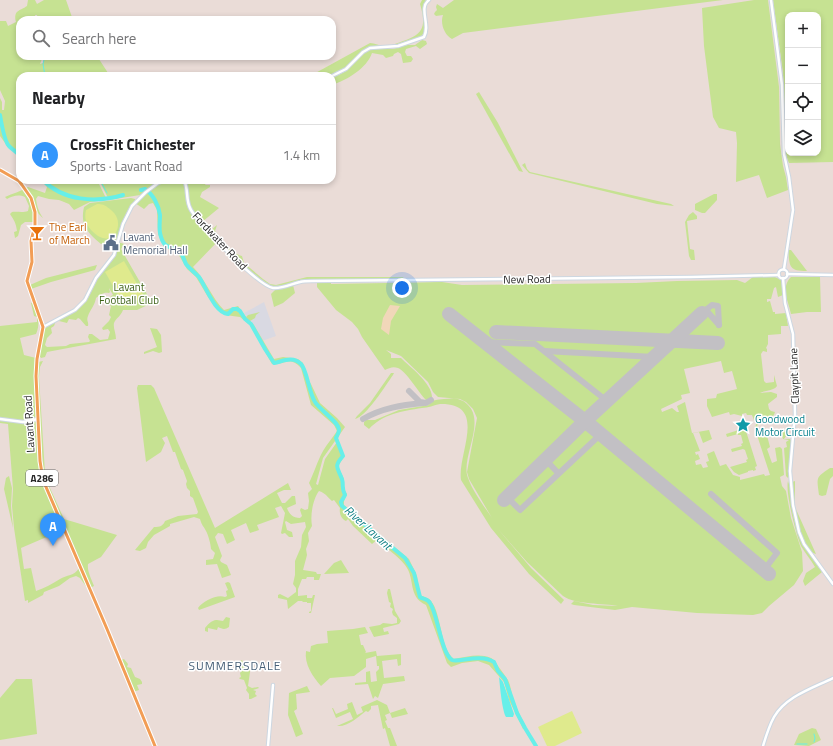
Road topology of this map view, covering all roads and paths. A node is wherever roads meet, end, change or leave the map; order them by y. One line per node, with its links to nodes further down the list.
1 (429, 0): 3 (street)
2 (771, 0): 9 (street)
3 (336, 74)
4 (0, 170): 5 (main road)
5 (16, 179)
6 (22, 184): 15 (main road)
7 (157, 184): 15 (street)
8 (186, 184): 14 (street, Fordwater Road)
9 (784, 269): 10 (street); 11 (street)
10 (788, 274): 12 (street); 13 (street)
11 (779, 275): 13 (street); 14 (street, New Road)
12 (833, 275)
13 (783, 278): 18 (street, Claypit Lane)
14 (276, 288)
15 (43, 327): 17 (main road, Lavant Road / A286)
16 (1, 419): 17 (street)
17 (38, 419): 21 (main road, Lavant Road / A286)
18 (833, 584)
19 (833, 678): 23 (street)
20 (273, 685): 22 (street)
21 (155, 746)
22 (268, 746)
23 (763, 746)

